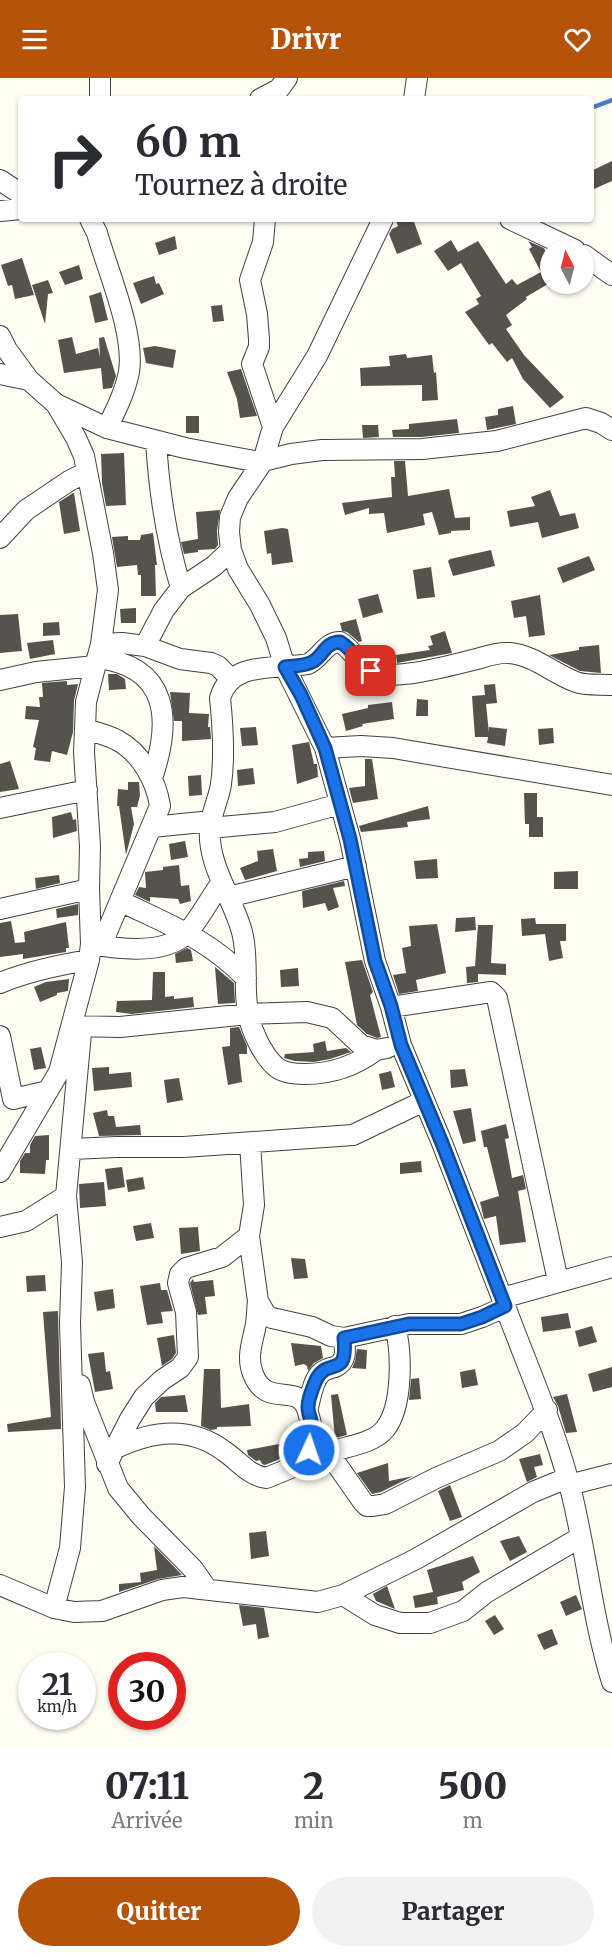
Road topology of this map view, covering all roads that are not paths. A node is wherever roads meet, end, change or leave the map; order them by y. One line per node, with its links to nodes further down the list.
1 (100, 78): 4 (street)
2 (287, 78): 5 (street)
3 (417, 78): 6 (street)
4 (100, 96)
5 (265, 96)
6 (414, 96)
7 (0, 180): 8 (street)
8 (18, 192)
9 (18, 209): 10 (street)
10 (0, 211)
11 (92, 222): 23 (street)
12 (265, 222): 22 (street)
13 (382, 222): 22 (street)
14 (516, 222): 15 (street)
15 (554, 240)
16 (594, 262): 17 (street)
17 (612, 275)
18 (0, 336): 20 (street)
19 (0, 374): 20 (street)
20 (29, 380): 21 (street)
21 (56, 405): 23 (street); 27 (street)
22 (273, 427): 26 (street)
23 (107, 428): 25 (street)
24 (612, 430): 26 (street)
25 (156, 441): 26 (street); 30 (street)
26 (263, 461): 29 (street)
27 (87, 472): 28 (street); 32 (street)
28 (0, 538)
29 (231, 550): 30 (street); 33 (street)
30 (181, 588): 31 (street)
31 (145, 646): 32 (street); 34 (street)
32 (98, 656): 35 (street); 37 (street); 39 (street)
33 (285, 667): 34 (street); 36 (street); 38 (street)
34 (230, 678): 44 (street)
35 (0, 680)
36 (612, 685)
37 (85, 729): 39 (street); 41 (street)
38 (325, 748): 40 (street); 42 (street)
39 (152, 778): 45 (street)
40 (612, 785)
41 (87, 790): 43 (street); 47 (street)
42 (340, 804): 44 (street); 46 (street)
43 (0, 808)
44 (211, 824): 45 (street); 48 (street)
45 (152, 827): 49 (street)
46 (356, 866): 48 (street); 55 (street)
47 (89, 889): 50 (street); 52 (street)
48 (225, 890): 51 (street); 53 (street)
49 (120, 901): 51 (street); 52 (street)
50 (0, 909)
51 (187, 932): 52 (street); 53 (street)
52 (94, 950): 54 (street); 57 (street)
53 (246, 978): 56 (street)
54 (0, 983)
55 (391, 1006): 59 (street); 71 (street)
56 (248, 1014): 57 (street); 60 (street); 60 (street)
57 (77, 1027): 61 (street); 65 (street)
58 (0, 1036): 63 (street)
59 (401, 1045): 60 (street); 62 (street)
60 (376, 1050)
61 (48, 1091): 63 (street); 66 (street)
62 (424, 1101): 64 (street); 73 (street)
63 (6, 1102)
64 (250, 1143): 65 (street); 69 (street)
65 (72, 1149): 67 (street)
66 (0, 1172)
67 (66, 1196): 68 (street); 76 (street)
68 (0, 1227)
69 (249, 1236): 72 (street); 80 (street)
70 (612, 1267): 71 (street)
71 (558, 1281): 73 (street)
72 (258, 1301): 75 (street); 77 (street)
73 (503, 1302): 74 (street); 78 (street)
74 (395, 1326): 75 (street); 79 (street)
75 (344, 1338): 77 (street)
76 (70, 1348): 80 (street); 88 (street)
77 (308, 1407): 81 (street)
78 (547, 1410): 79 (street); 83 (street)
79 (328, 1452): 81 (street)
80 (111, 1456): 81 (street); 86 (street)
81 (308, 1461)
82 (612, 1474): 83 (street)
83 (568, 1482): 84 (street); 87 (street)
84 (581, 1537): 87 (street); 89 (street)
85 (0, 1585): 88 (street)
86 (207, 1589): 87 (street); 88 (street)
87 (343, 1595)
88 (54, 1608)
89 (612, 1682)

